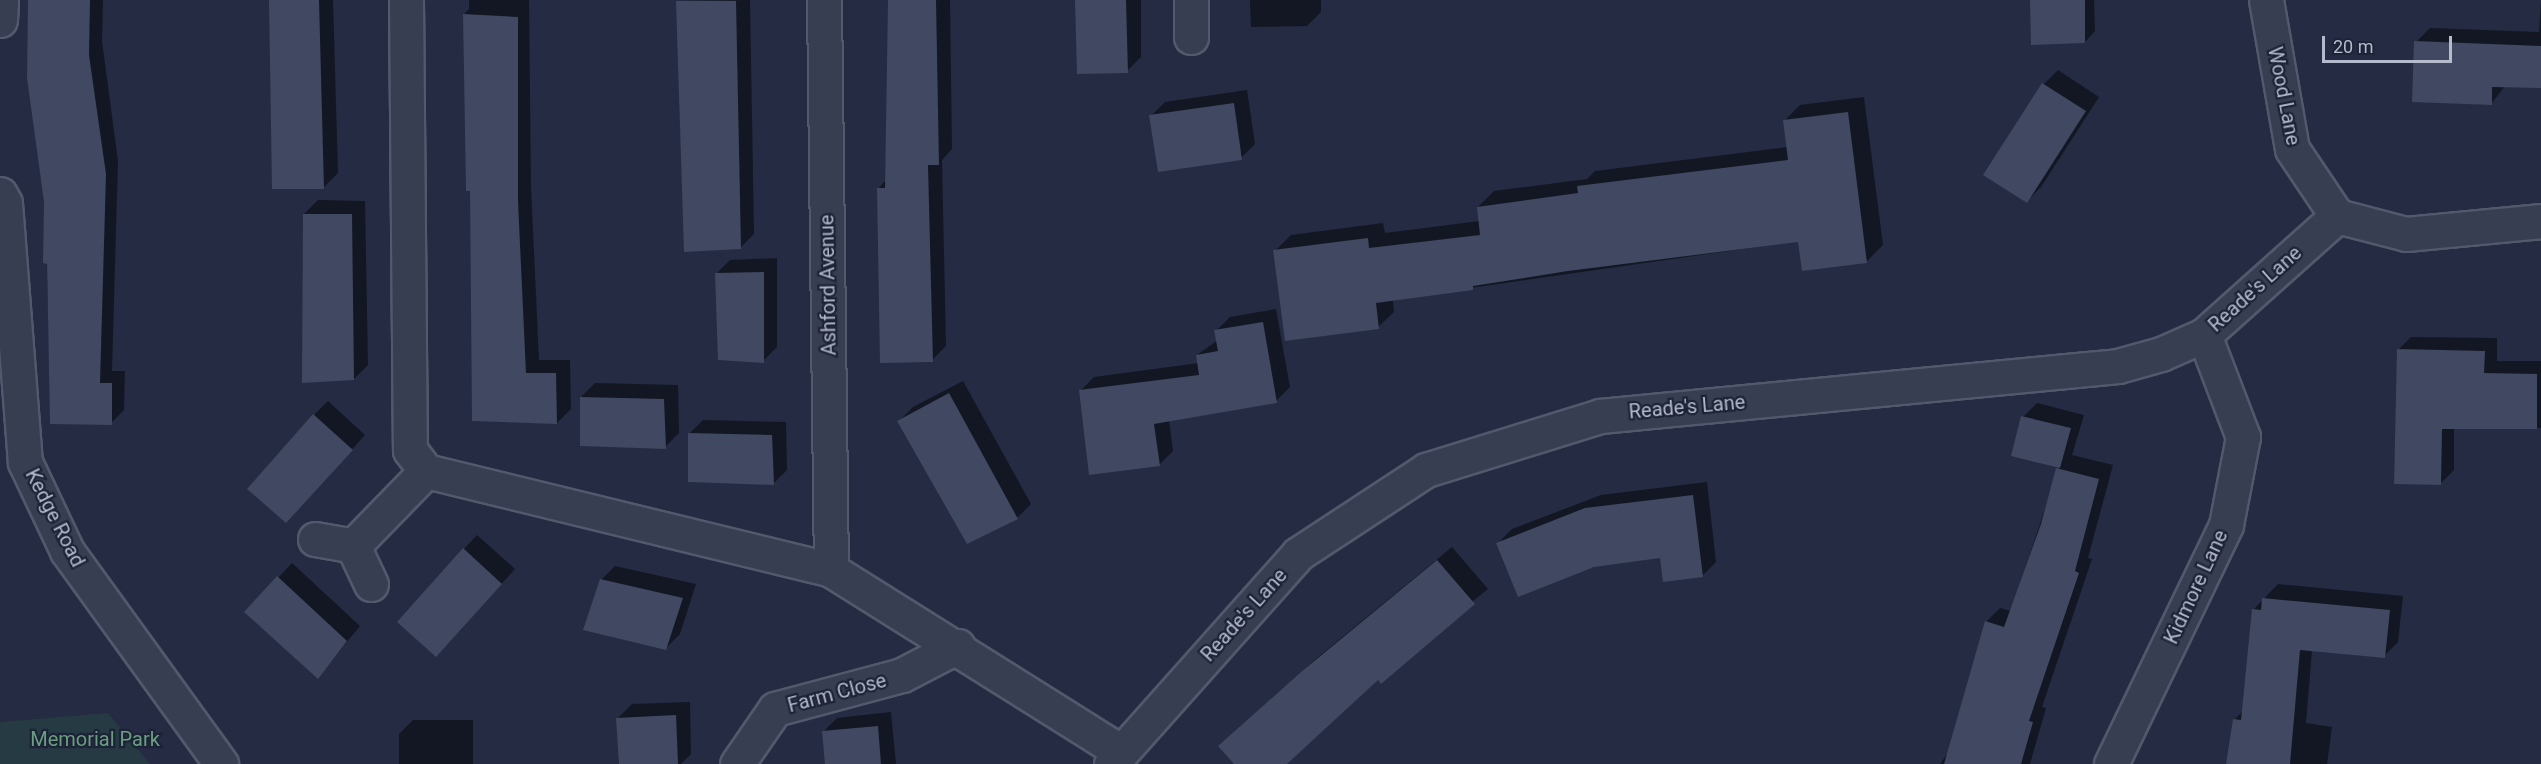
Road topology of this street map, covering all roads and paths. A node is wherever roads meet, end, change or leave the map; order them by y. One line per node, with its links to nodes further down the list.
1 (1, 0): 6 (street)
2 (406, 0): 13 (street)
3 (824, 0): 16 (street, Ashford Avenue)
4 (1191, 0): 7 (street)
5 (2266, 0): 9 (street, Wood Lane)
6 (0, 20)
7 (1191, 38)
8 (0, 194): 12 (street, Kedge Road)
9 (2337, 216): 10 (street); 11 (street, Reade's Lane)
10 (2541, 221)
11 (2204, 335): 19 (street, Reade's Lane); 22 (street, Kidmore Lane)
12 (13, 465): 20 (street, Kedge Road)
13 (426, 471): 15 (street); 16 (street)
14 (315, 538): 15 (street)
15 (353, 546): 17 (street)
16 (831, 570): 18 (street)
17 (371, 584)
18 (958, 646): 19 (street); 21 (street, Farm Close)
19 (1116, 758)
20 (221, 764)
21 (737, 764)
22 (2111, 764)

